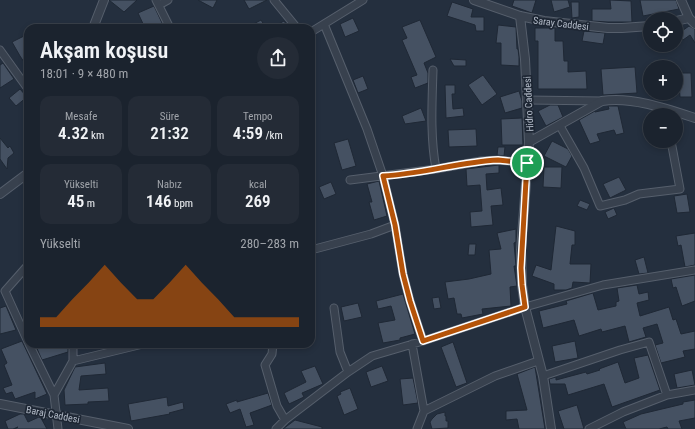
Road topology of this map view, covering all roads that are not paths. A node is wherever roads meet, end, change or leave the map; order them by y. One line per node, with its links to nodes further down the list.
1 (104, 0): 10 (street)
2 (168, 0): 7 (street)
3 (274, 0): 12 (street)
4 (363, 0): 13 (street)
5 (474, 0): 8 (street, Saray Caddesi)
6 (681, 0): 9 (street)
7 (158, 3): 11 (street)
8 (520, 16): 14 (street, Saray Caddesi); 19 (street, Hidro Caddesi)
9 (692, 21)
10 (95, 24)
11 (168, 24)
12 (294, 24)
13 (324, 24): 15 (street); 30 (street)
14 (643, 27)
15 (315, 30)
16 (0, 50): 18 (street)
17 (433, 70): 28 (street)
18 (24, 83)
19 (528, 100): 20 (street); 25 (street, Hidro Caddesi)
20 (602, 101): 21 (street); 24 (street)
21 (652, 108)
22 (683, 116): 23 (street)
23 (695, 118)
24 (560, 126): 25 (street); 26 (street)
25 (530, 142): 27 (street, Hidro Caddesi)
26 (672, 148)
27 (527, 163): 28 (street); 37 (street, Hidro Caddesi)
28 (436, 169): 30 (street)
29 (24, 176): 32 (street)
30 (383, 176): 31 (street); 33 (street)
31 (350, 180)
32 (0, 194)
33 (395, 225): 34 (street); 40 (street)
34 (315, 249)
35 (24, 270): 39 (street)
36 (695, 270): 37 (street)
37 (525, 307): 40 (street); 47 (street, Hidro Caddesi)
38 (334, 308): 48 (street)
39 (24, 334)
40 (423, 341): 41 (street)
41 (412, 344): 48 (street); 54 (street)
42 (30, 348): 51 (street)
43 (74, 348): 46 (street)
44 (127, 348): 46 (street)
45 (273, 348): 56 (street)
46 (73, 361): 51 (street)
47 (538, 361): 49 (street, Hidro Caddesi); 54 (street)
48 (348, 372): 56 (street)
49 (543, 376): 52 (street); 61 (street, Hidro Caddesi)
50 (695, 390): 52 (street)
51 (54, 395): 55 (street)
52 (667, 395): 62 (street)
53 (0, 404): 55 (street, Baraj Caddesi)
54 (424, 411): 60 (street)
55 (55, 414): 57 (street); 58 (street, Baraj Caddesi)
56 (285, 420): 59 (street)
57 (58, 429)
58 (128, 429)
59 (276, 429)
60 (417, 429)
61 (551, 429)
62 (589, 429)

